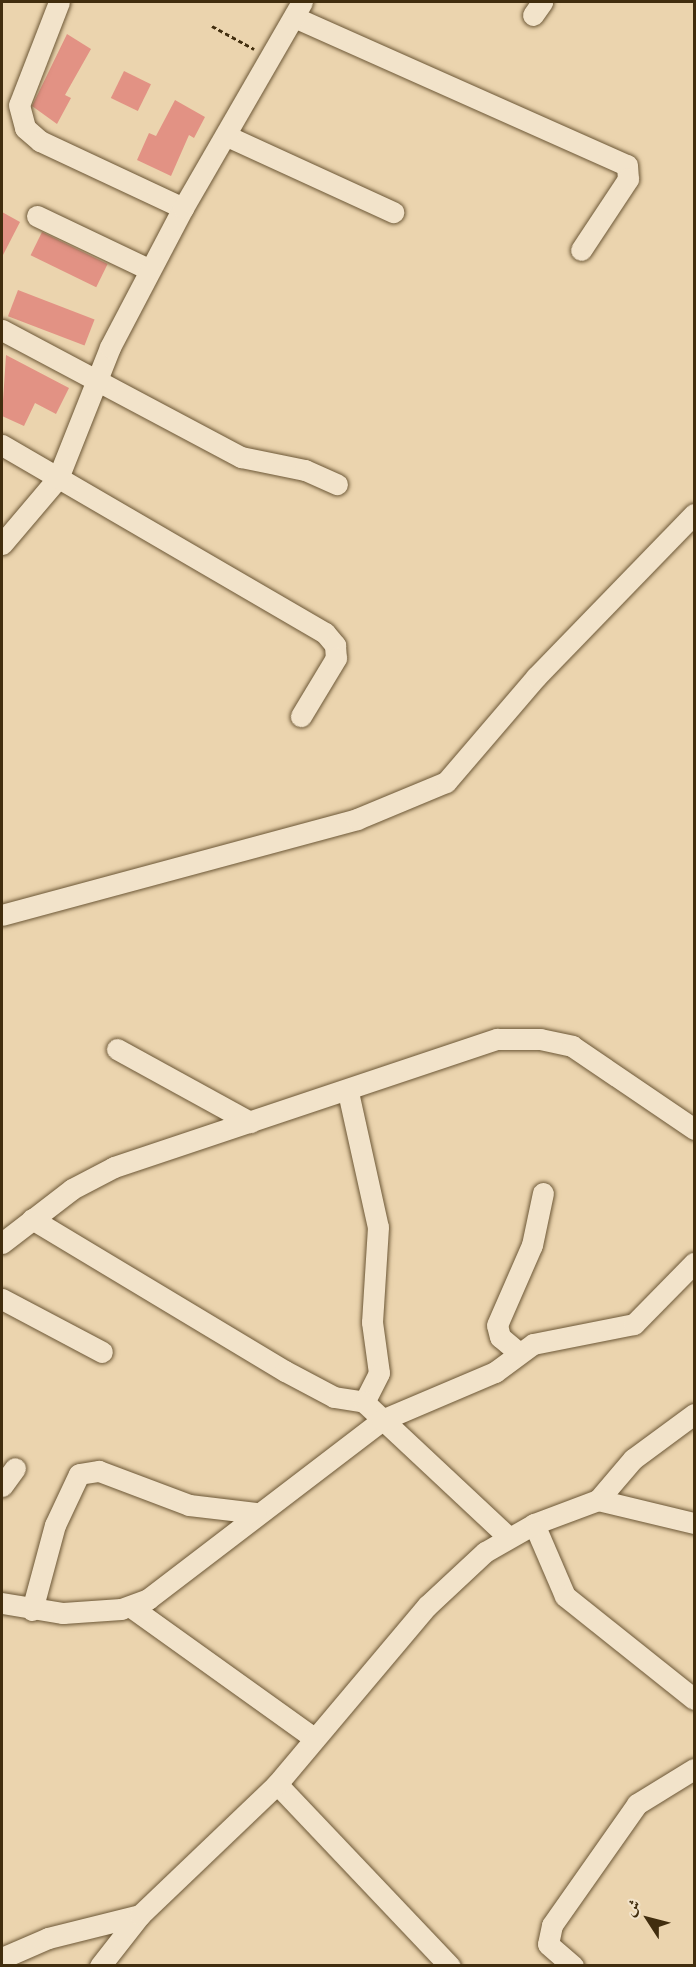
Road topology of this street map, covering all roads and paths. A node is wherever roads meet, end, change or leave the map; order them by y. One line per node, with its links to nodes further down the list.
1 (59, 2): 6 (street)
2 (298, 9): 4 (street); 9 (street)
3 (212, 26): 4 (path)
4 (271, 58): 5 (street)
5 (227, 136): 6 (street); 7 (street)
6 (183, 208): 10 (street)
7 (393, 212)
8 (37, 216): 10 (street)
9 (581, 250)
10 (150, 270): 12 (street)
11 (2, 330): 12 (street)
12 (93, 383): 14 (street); 15 (street)
13 (2, 445): 14 (street)
14 (58, 478): 17 (street); 18 (street)
15 (337, 484)
16 (694, 514): 19 (street)
17 (2, 544)
18 (301, 716)
19 (2, 915)
20 (117, 1049): 22 (street)
21 (348, 1092): 22 (street); 23 (street); 31 (street)
22 (249, 1122): 25 (street)
23 (694, 1129)
24 (543, 1193): 30 (street)
25 (32, 1219): 26 (street); 31 (street)
26 (2, 1243)
27 (693, 1267): 30 (street)
28 (2, 1299): 29 (street)
29 (102, 1352)
30 (518, 1352): 33 (street)
31 (364, 1402): 33 (street)
32 (694, 1414): 36 (street)
33 (382, 1420): 37 (street); 40 (street)
34 (15, 1468): 35 (street)
35 (2, 1486)
36 (598, 1500): 38 (street); 39 (street)
37 (256, 1513): 42 (street); 43 (street)
38 (694, 1523)
39 (534, 1524): 40 (street); 44 (street)
40 (507, 1536): 45 (street)
41 (2, 1603): 43 (street)
42 (131, 1607): 43 (street); 45 (street)
43 (32, 1610)
44 (694, 1699)
45 (314, 1738): 47 (street)
46 (694, 1769): 52 (street)
47 (277, 1784): 48 (street); 51 (street)
48 (140, 1915): 49 (street); 50 (street)
49 (2, 1958)
50 (100, 1965)
51 (450, 1965)
52 (573, 1965)

